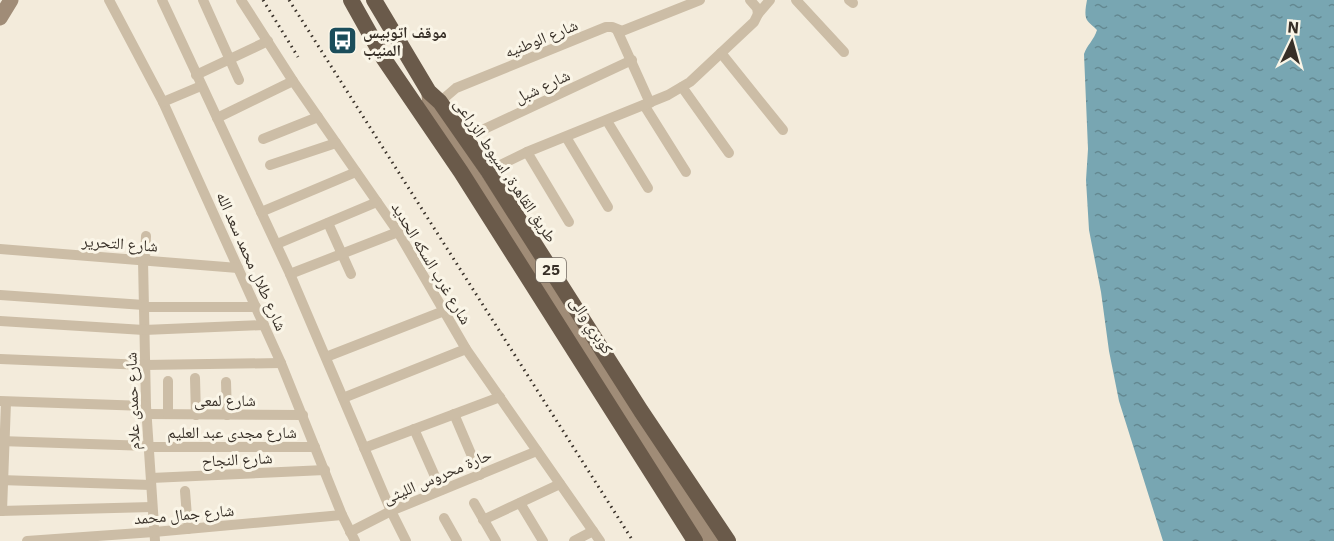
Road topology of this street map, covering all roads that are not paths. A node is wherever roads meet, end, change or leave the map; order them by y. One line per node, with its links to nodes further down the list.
1 (11, 0): 13 (main road)
2 (109, 0): 26 (street, شارع طلال محمد سعد الله)
3 (162, 0): 20 (street, شارع طلال محمد سعد الله)
4 (203, 0): 18 (street)
5 (241, 0): 15 (street, شارع غرب السكه الحديد)
6 (351, 0): 66 (highway, 25)
7 (374, 0): 25 (highway, طريق القاهرة, اسيوط الزراعى / 25)
8 (700, 0): 14 (street, شارع الوطنيه)
9 (750, 0): 12 (street)
10 (770, 0): 12 (street)
11 (795, 0): 16 (street)
12 (758, 14): 17 (street)
13 (0, 18)
14 (617, 30): 19 (street); 25 (street, شارع الوطنيه)
15 (267, 41): 18 (street); 22 (street, شارع غرب السكه الحديد)
16 (844, 52)
17 (721, 53): 24 (street); 31 (street)
18 (229, 60): 20 (street); 21 (street)
19 (632, 60): 27 (street); 33 (street, شارع شبل)
20 (196, 75): 23 (street, شارع طلال محمد سعد الله)
21 (239, 80)
22 (293, 81): 28 (street, شارع غرب السكه الحديد); 29 (street)
23 (201, 86): 26 (street); 29 (street, شارع طلال محمد سعد الله)
24 (682, 87): 27 (street); 37 (street)
25 (433, 101): 33 (highway, طريق القاهرة, اسيوط الزراعى / 25); 118 (main road, كوبري والى)
26 (163, 102): 54 (street, شارع طلال محمد سعد الله)
27 (647, 104): 30 (street); 41 (street)
28 (318, 117): 34 (street); 35 (street, شارع غرب السكه الحديد)
29 (217, 118): 45 (street, شارع طلال محمد سعد الله)
30 (607, 121): 32 (street); 42 (street)
31 (783, 130)
32 (566, 137): 36 (street); 44 (street)
33 (465, 138): 39 (highway, طريق القاهرة, اسيوط الزراعى / 25)
34 (263, 139)
35 (336, 143): 38 (street); 40 (street, شارع غرب السكه الحديد)
36 (527, 152): 39 (street); 46 (street)
37 (729, 153)
38 (270, 165)
39 (488, 171): 119 (highway, طريق القاهرة, اسيوط الزراعى / 25)
40 (356, 172): 43 (street, شارع غرب السكه الحديد); 45 (street)
41 (686, 172)
42 (648, 188)
43 (377, 202): 47 (street); 48 (street, شارع غرب السكه الحديد)
44 (608, 207)
45 (261, 212): 50 (street, شارع طلال محمد سعد الله)
46 (569, 222)
47 (328, 223): 50 (street); 52 (street)
48 (398, 232): 52 (street); 61 (street, شارع غرب السكه الحديد)
49 (146, 236): 53 (street, شارع حمدى علام)
50 (277, 244): 55 (street, شارع طلال محمد سعد الله)
51 (0, 249): 53 (street, شارع التحرير)
52 (342, 254): 55 (street); 56 (street)
53 (144, 260): 54 (street, شارع التحرير); 58 (street, شارع حمدى علام)
54 (238, 268): 60 (street, شارع طلال محمد سعد الله)
55 (290, 274): 68 (street, شارع طلال محمد سعد الله)
56 (351, 274)
57 (0, 295): 58 (street)
58 (144, 306): 59 (street); 65 (street, شارع حمدى علام)
59 (205, 307): 60 (street); 64 (street)
60 (256, 308): 63 (street, شارع طلال محمد سعد الله)
61 (444, 311): 67 (street, شارع غرب السكه الحديد); 68 (street)
62 (0, 321): 65 (street)
63 (264, 325): 64 (street); 70 (street, شارع طلال محمد سعد الله)
64 (206, 327): 65 (street)
65 (144, 330): 71 (street, شارع حمدى علام)
66 (562, 330): 116 (highway, 25); 117 (main road, كوبري والى)
67 (466, 348): 75 (street, شارع غرب السكه الحديد); 76 (street)
68 (326, 357): 76 (street, شارع طلال محمد سعد الله)
69 (0, 359): 71 (street)
70 (281, 363): 71 (street); 83 (street, شارع طلال محمد سعد الله)
71 (145, 365): 78 (street, شارع حمدى علام)
72 (195, 378): 81 (street)
73 (168, 381): 79 (street)
74 (226, 382): 82 (street)
75 (500, 397): 80 (street); 89 (street, شارع غرب السكه الحديد)
76 (343, 399): 88 (street, شارع طلال محمد سعد الله)
77 (3, 401): 78 (street, شارع لمعى); 85 (street)
78 (146, 410): 79 (street, شارع لمعى); 86 (street, شارع حمدى علام)
79 (168, 414): 81 (street, شارع لمعى)
80 (454, 414): 84 (street); 91 (street)
81 (196, 415): 82 (street, شارع لمعى)
82 (227, 415): 83 (street, شارع لمعى)
83 (303, 415): 87 (street, شارع طلال محمد سعد الله)
84 (414, 429): 88 (street); 95 (street)
85 (2, 441): 86 (street, شارع مجدى عبد العليم); 92 (street)
86 (149, 447): 87 (street, شارع مجدى عبد العليم); 93 (street, شارع حمدى علام)
87 (315, 447): 90 (street, شارع طلال محمد سعد الله)
88 (364, 448): 101 (street, شارع طلال محمد سعد الله)
89 (537, 451): 91 (street, حارة محروس الليثى); 94 (street, شارع غرب السكه الحديد)
90 (325, 470): 93 (street, شارع النجاح); 102 (street, شارع طلال محمد سعد الله)
91 (480, 475): 95 (street, حارة محروس الليثى)
92 (2, 481): 93 (street, شارع النجاح); 100 (street)
93 (151, 482): 99 (street, شارع حمدى علام)
94 (560, 484): 98 (street); 106 (street, شارع غرب السكه الحديد)
95 (441, 490): 101 (street, حارة محروس الليثى)
96 (185, 491): 105 (street)
97 (474, 503): 104 (street)
98 (520, 503): 104 (street); 113 (street)
99 (152, 507): 100 (street); 108 (street, شارع حمدى علام)
100 (1, 511)
101 (386, 513): 107 (street, حارة محروس الليثى); 111 (street, شارع طلال محمد سعد الله)
102 (342, 515): 105 (street, شارع جمال محمد); 107 (street, شارع طلال محمد سعد الله)
103 (444, 518): 112 (street)
104 (483, 520): 109 (street)
105 (188, 529): 108 (street, شارع جمال محمد)
106 (593, 531): 114 (street); 115 (street, شارع غرب السكه الحديد)
107 (352, 536)
108 (154, 537): 110 (street, شارع جمال محمد)
109 (492, 540)
110 (27, 541)
111 (406, 541)
112 (457, 541)
113 (543, 541)
114 (574, 541)
115 (600, 541)
116 (695, 541)
117 (702, 541)
118 (711, 541)
119 (728, 541)

